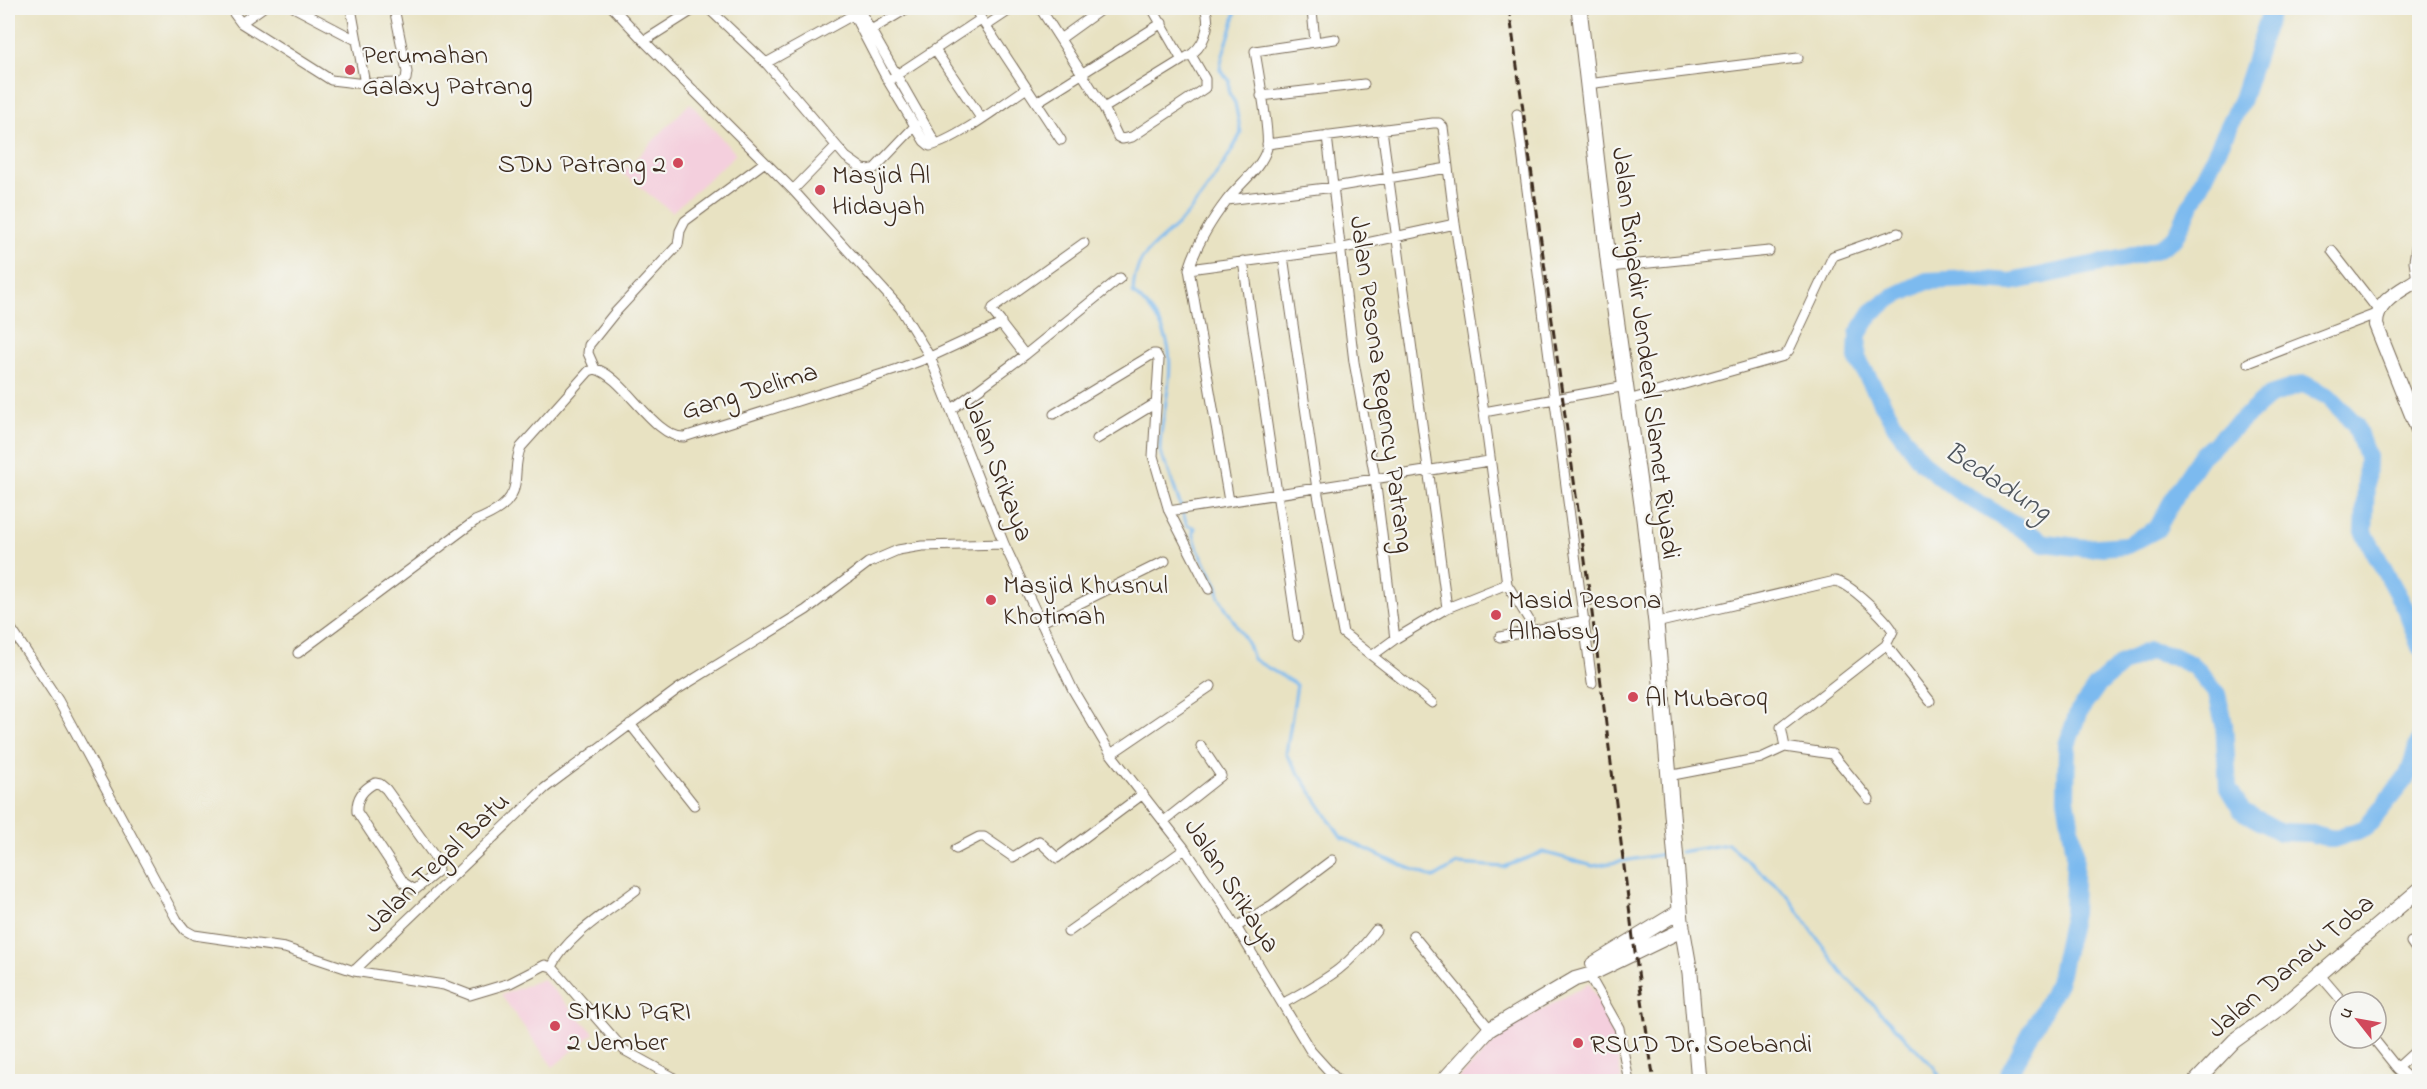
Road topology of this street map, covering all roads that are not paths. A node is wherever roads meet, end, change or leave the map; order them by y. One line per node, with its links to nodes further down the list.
1 (230, 8): 19 (street)
2 (262, 8): 19 (street)
3 (294, 8): 25 (street)
4 (351, 8): 25 (street)
5 (394, 8): 34 (street)
6 (614, 8): 26 (street, Jalan Srikaya)
7 (696, 8): 26 (street)
8 (708, 8): 31 (street)
9 (908, 8): 22 (street)
10 (974, 8): 20 (street)
11 (1013, 8): 20 (street)
12 (1040, 8): 23 (street)
13 (1103, 8): 23 (street)
14 (1152, 8): 21 (street)
15 (1205, 8): 29 (street)
16 (1579, 8): 36 (main road, Jalan Brigadir Jenderal Slamet Riyadi)
17 (1312, 9): 27 (street)
18 (851, 11): 22 (street); 31 (street)
19 (241, 23): 34 (street)
20 (984, 23): 28 (street); 37 (street)
21 (1162, 23): 29 (street); 32 (street)
22 (866, 33): 33 (street)
23 (1060, 39): 32 (street)
24 (1335, 39): 27 (street)
25 (356, 40): 34 (street)
26 (644, 41): 50 (street, Jalan Srikaya)
27 (1315, 42): 38 (street)
28 (935, 50): 33 (street); 42 (street)
29 (1187, 57): 40 (street); 40 (street)
30 (1798, 58): 36 (street)
31 (766, 63): 49 (street)
32 (1083, 73): 39 (street); 40 (street)
33 (891, 78): 43 (street); 47 (street)
34 (365, 84)
35 (1364, 84): 38 (street)
36 (1587, 84): 66 (main road, Jalan Brigadir Jenderal Slamet Riyadi)
37 (1027, 88): 39 (street); 42 (street)
38 (1261, 96): 48 (street)
39 (1037, 102): 46 (street)
40 (1104, 108)
41 (1517, 114): 77 (street)
42 (981, 118): 47 (street)
43 (916, 125): 47 (street); 49 (street)
44 (1382, 129): 45 (street); 51 (street); 52 (street)
45 (1327, 136): 48 (street); 53 (street, Jalan Pesona Regency Patrang)
46 (1061, 141)
47 (936, 144)
48 (1267, 144): 55 (street)
49 (836, 147): 54 (street)
50 (765, 162): 54 (street, Jalan Srikaya); 75 (street)
51 (1448, 168): 52 (street); 56 (street)
52 (1388, 178): 53 (street); 59 (street)
53 (1334, 187): 55 (street); 61 (street, Jalan Pesona Regency Patrang)
54 (793, 190): 73 (street, Jalan Srikaya)
55 (1227, 200): 67 (street)
56 (1455, 224): 59 (street); 80 (street)
57 (2420, 224): 69 (street)
58 (1898, 232): 76 (street)
59 (1395, 237): 61 (street); 85 (street)
60 (1084, 243): 71 (street)
61 (1339, 249): 64 (street); 86 (street, Jalan Pesona Regency Patrang)
62 (1769, 251): 66 (street)
63 (2332, 251): 70 (street)
64 (1283, 256): 65 (street); 87 (street)
65 (1243, 261): 67 (street); 88 (street)
66 (1609, 267): 76 (main road, Jalan Brigadir Jenderal Slamet Riyadi)
67 (1189, 269): 89 (street)
68 (1120, 278): 72 (street)
69 (2418, 279): 70 (main road)
70 (2377, 312): 74 (street); 82 (main road)
71 (1001, 324): 72 (street); 73 (street)
72 (1025, 356): 79 (street)
73 (930, 357): 75 (street, Gang Delima); 79 (street, Jalan Srikaya)
74 (2248, 363)
75 (595, 369): 105 (street)
76 (1627, 393): 77 (street); 98 (main road, Jalan Brigadir Jenderal Slamet Riyadi)
77 (1554, 400): 80 (street); 97 (street)
78 (1156, 403): 81 (street); 83 (street); 90 (street)
79 (952, 409): 91 (street, Jalan Srikaya)
80 (1484, 412): 84 (street)
81 (1054, 414)
82 (2420, 435)
83 (1097, 439)
84 (1490, 461): 85 (street); 93 (street)
85 (1427, 470): 86 (street); 95 (street)
86 (1375, 478): 87 (street); 103 (street, Jalan Pesona Regency Patrang)
87 (1317, 489): 88 (street); 106 (street)
88 (1276, 494): 89 (street); 101 (street)
89 (1229, 501): 90 (street)
90 (1172, 511): 94 (street)
91 (1004, 544): 99 (street, Jalan Srikaya); 111 (street, Jalan Tegal Batu)
92 (1165, 561): 99 (street)
93 (1507, 584): 95 (street); 96 (street)
94 (1209, 589)
95 (1447, 608): 103 (street)
96 (1529, 620)
97 (1586, 620): 102 (street); 107 (street)
98 (1656, 622): 104 (street); 115 (main road, Jalan Brigadir Jenderal Slamet Riyadi)
99 (1040, 623): 114 (street, Jalan Srikaya)
100 (8, 628): 135 (street, Jalan Tegal Batu)
101 (1298, 636)
102 (1500, 637)
103 (1395, 639): 106 (street)
104 (1886, 645): 109 (street); 113 (street)
105 (298, 653)
106 (1373, 655): 110 (street)
107 (1592, 683)
108 (1211, 686): 114 (street)
109 (1930, 701)
110 (1432, 703)
111 (630, 724): 118 (street); 126 (street, Jalan Tegal Batu)
112 (1201, 746): 119 (street)
113 (1785, 747): 115 (street); 117 (street)
114 (1111, 754): 116 (street, Jalan Srikaya)
115 (1668, 776): 127 (main road, Jalan Brigadir Jenderal Slamet Riyadi)
116 (1143, 794): 119 (street, Jalan Srikaya); 120 (street)
117 (1869, 799)
118 (694, 805)
119 (1164, 821): 121 (street, Jalan Srikaya)
120 (956, 849)
121 (1185, 849): 128 (street, Jalan Srikaya); 130 (street)
122 (1332, 860): 128 (street)
123 (424, 882): 123 (street); 126 (street)
124 (2420, 889): 136 (main road, Jalan Danau Toba)
125 (636, 890): 134 (street)
126 (435, 895): 135 (street, Jalan Tegal Batu)
127 (1681, 921): 137 (main road); 148 (main road, Jalan Brigadir Jenderal Slamet Riyadi)
128 (1236, 927): 139 (street, Jalan Srikaya)
129 (1376, 930): 139 (street)
130 (1068, 932)
131 (1413, 934): 140 (street)
132 (2411, 942): 133 (street)
133 (2420, 955)
134 (552, 967): 135 (street); 144 (street)
135 (354, 970)
136 (2319, 974): 138 (street); 149 (main road, Jalan Danau Toba)
137 (1582, 977): 140 (main road); 147 (street)
138 (2333, 990)
139 (1284, 1003): 145 (street, Jalan Srikaya)
140 (1490, 1029): 146 (main road)
141 (2420, 1047): 143 (street)
142 (2383, 1050): 143 (street)
143 (2397, 1068): 150 (street)
144 (677, 1082)
145 (1339, 1082)
146 (1442, 1082)
147 (1629, 1082)
148 (1699, 1082)
149 (2195, 1082)
150 (2413, 1082)

